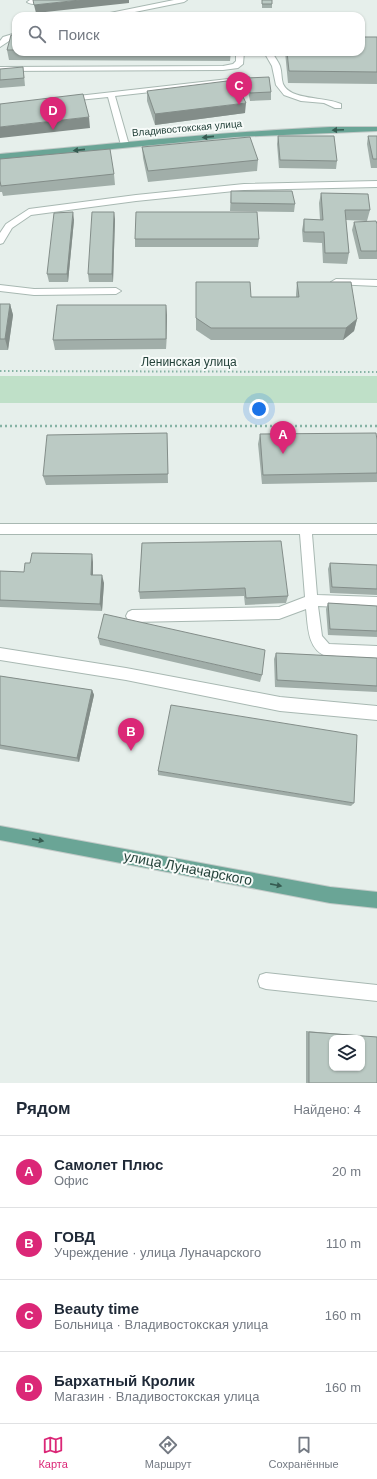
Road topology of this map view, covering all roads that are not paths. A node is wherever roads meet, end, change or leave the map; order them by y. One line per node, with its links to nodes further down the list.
1 (52, 0): 3 (street)
2 (184, 0): 4 (street)
3 (30, 2)
4 (125, 12)
5 (12, 37): 6 (street)
6 (6, 39): 7 (street); 8 (street)
7 (12, 39)
8 (0, 45)
9 (240, 56): 11 (street)
10 (270, 56): 15 (street)
11 (0, 69)
12 (246, 79): 13 (street)
13 (111, 94): 14 (street); 17 (street)
14 (63, 100)
15 (338, 106)
16 (377, 129): 17 (main road, Владивостокская улица, one-way to 17)
17 (125, 145): 18 (main road, Владивостокская улица, one-way to 18)
18 (0, 157)
19 (377, 184): 20 (street)
20 (0, 241)
21 (322, 282): 22 (street)
22 (377, 283)
23 (0, 288): 24 (street)
24 (116, 291)
25 (0, 529): 26 (street)
26 (306, 529): 27 (street); 28 (street)
27 (377, 529)
28 (310, 600): 29 (street); 30 (street); 31 (street)
29 (377, 603)
30 (132, 616)
31 (377, 652)
32 (0, 654): 33 (street)
33 (377, 714)
34 (0, 833): 35 (main road, улица Луначарского, one-way to 35)
35 (377, 900)
36 (266, 981): 37 (street)
37 (377, 993)

